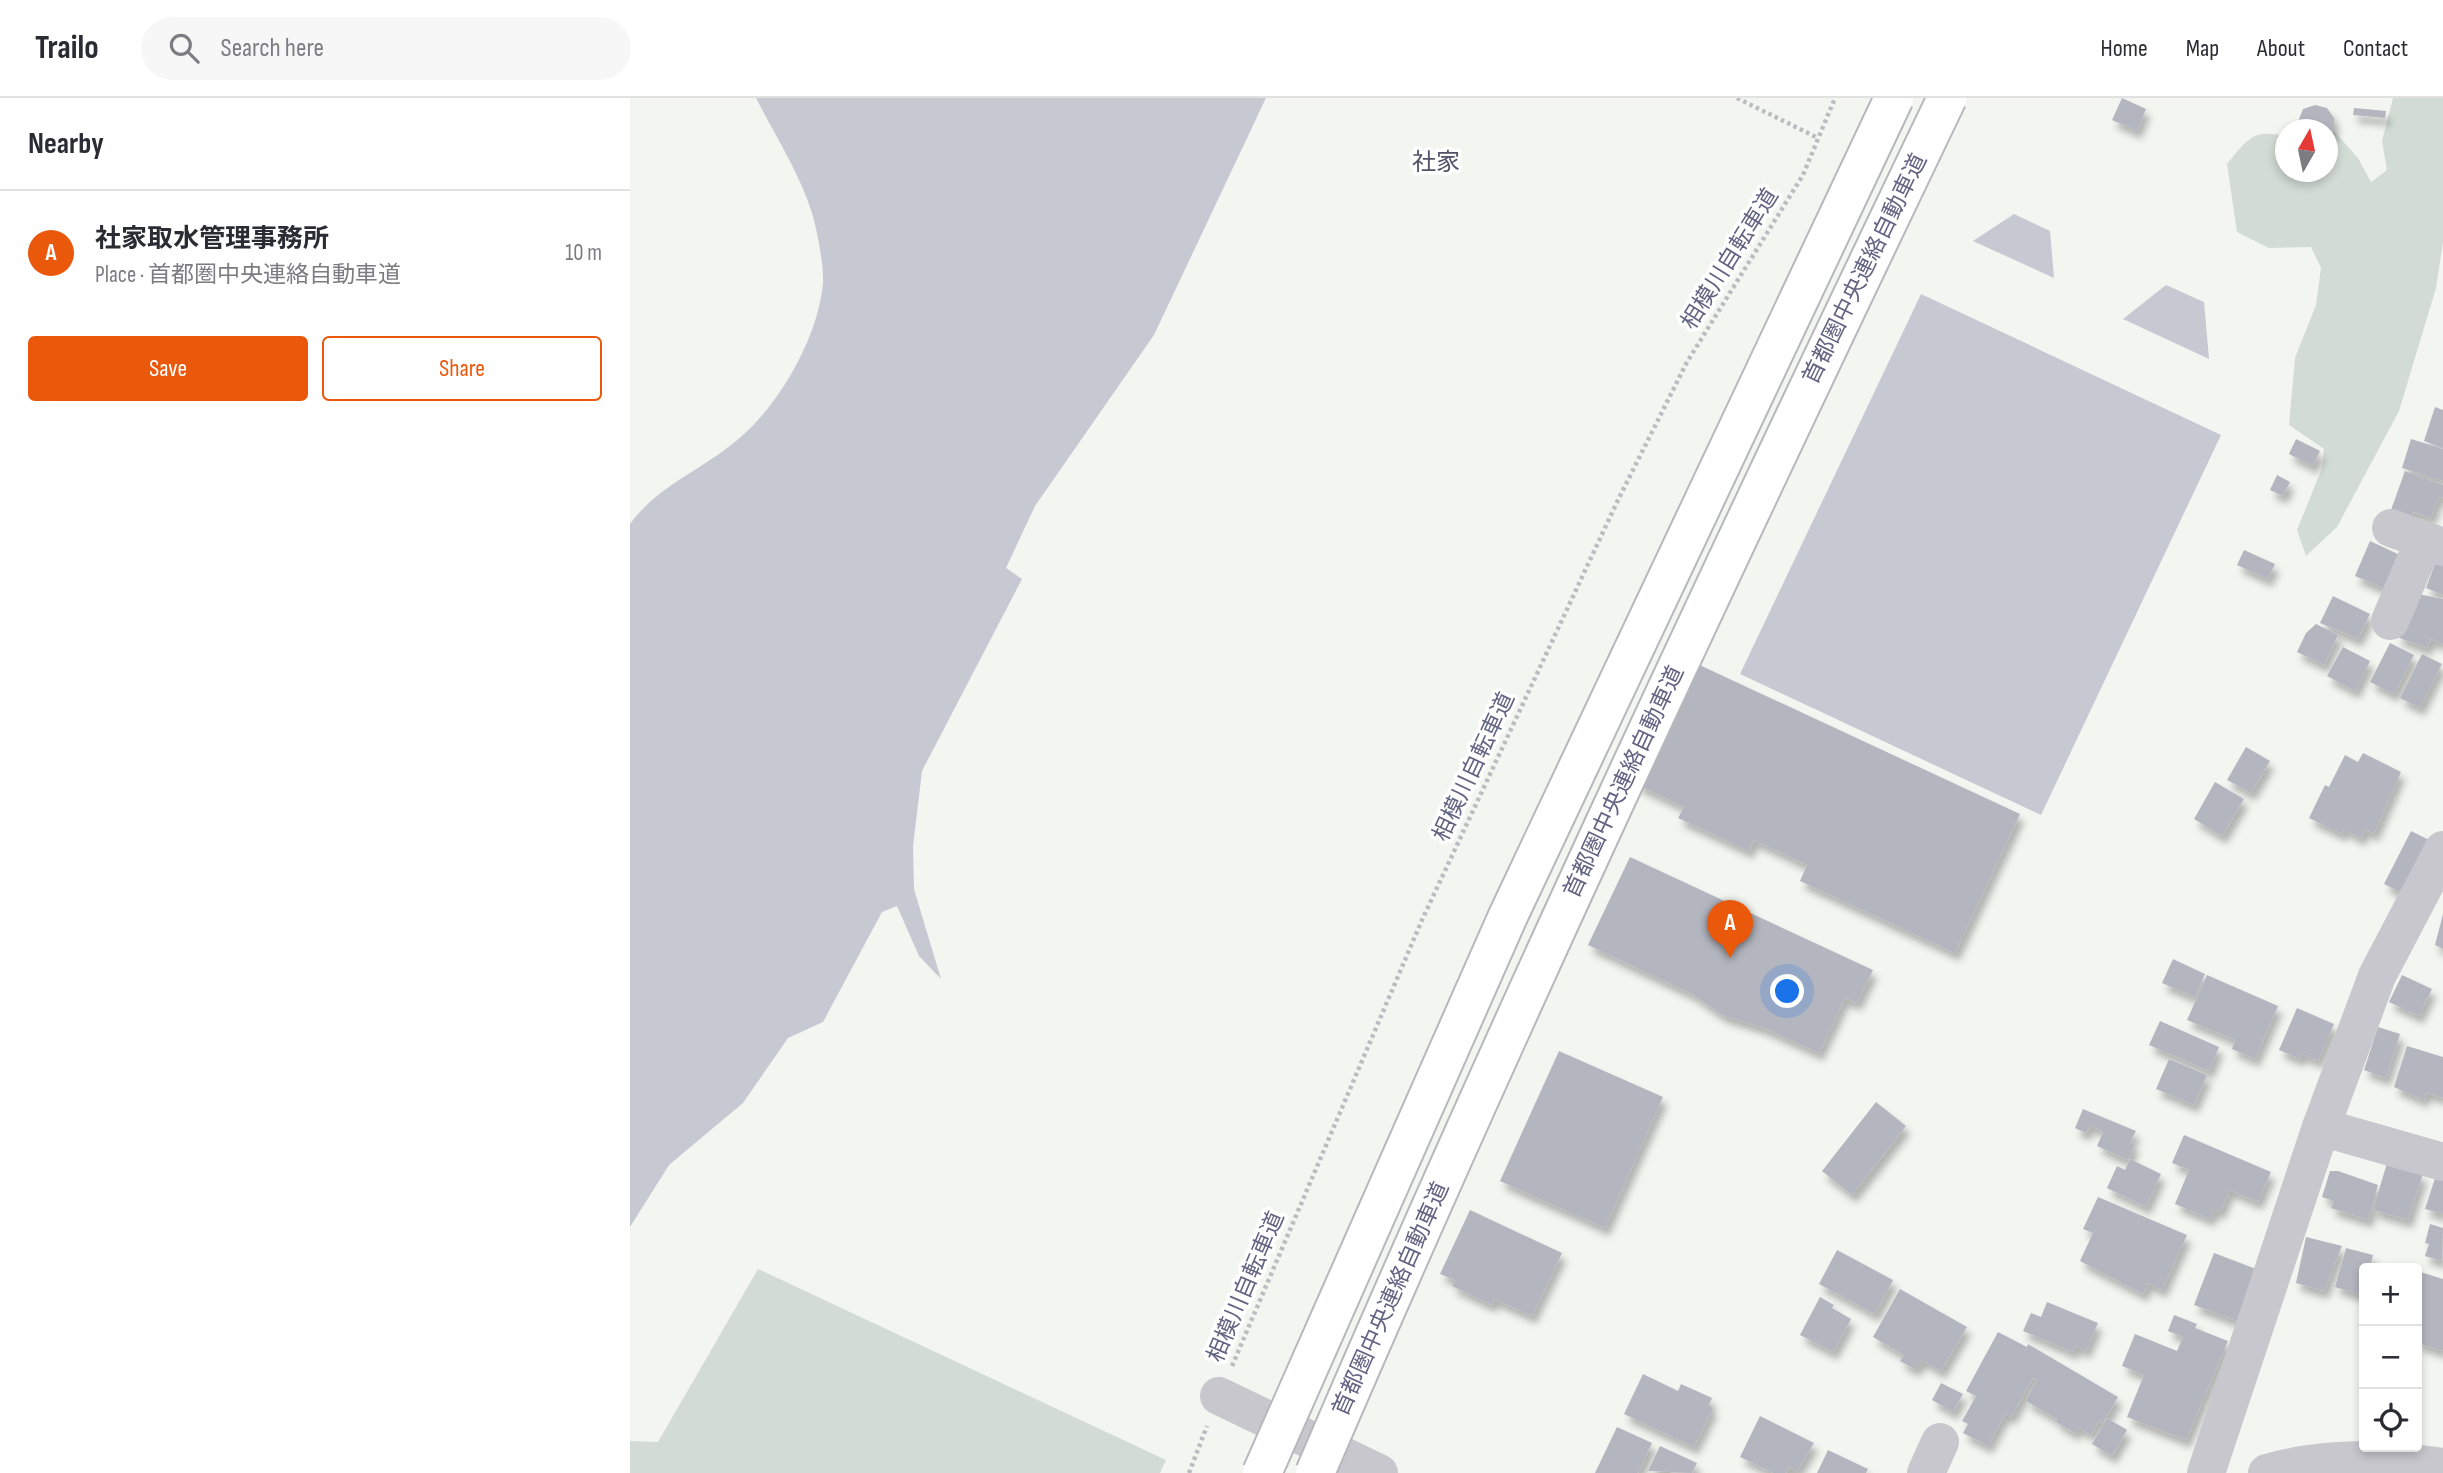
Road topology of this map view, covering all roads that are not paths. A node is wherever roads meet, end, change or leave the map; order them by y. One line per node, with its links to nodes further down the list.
1 (1894, 98): 10 (highway, 首都圏中央連絡自動車道, bridge)
2 (1947, 98): 11 (highway, 首都圏中央連絡自動車道, bridge)
3 (2419, 539): 4 (street)
4 (2390, 621)
5 (2443, 850): 6 (street)
6 (2321, 1127): 7 (street); 13 (street)
7 (2443, 1162)
8 (1219, 1396): 12 (street)
9 (2443, 1467): 14 (street)
10 (1262, 1473)
11 (1315, 1473)
12 (1378, 1473)
13 (2206, 1473)
14 (2267, 1473)

